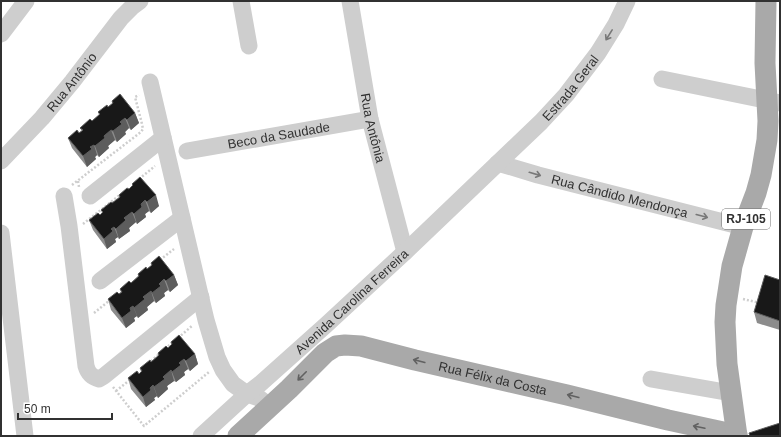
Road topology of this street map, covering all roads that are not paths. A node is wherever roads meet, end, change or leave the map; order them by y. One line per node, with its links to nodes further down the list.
1 (26, 1): 7 (street)
2 (140, 1): 15 (street, Rua Antônio)
3 (241, 1): 8 (street)
4 (350, 1): 12 (street, Rua Antônia)
5 (627, 1): 16 (street, Estrada Geral, one-way to 16)
6 (766, 1): 11 (main road, RJ-105)
7 (1, 34)
8 (249, 46)
9 (662, 79): 11 (street)
10 (151, 86): 13 (street)
11 (774, 102): 20 (main road, RJ-105)
12 (370, 119): 14 (street, Beco da Saudade); 22 (street, Rua Antônia)
13 (163, 138): 18 (street); 19 (street)
14 (187, 151)
15 (1, 161)
16 (498, 162): 20 (street, Rua Cândido Mendonça, one-way to 20); 22 (street, Avenida Carolina Ferreira)
17 (64, 196): 24 (street)
18 (90, 196)
19 (182, 218): 23 (street); 24 (street)
20 (743, 227): 26 (main road, RJ-105)
21 (1, 232): 29 (street)
22 (405, 252): 27 (street, Avenida Carolina Ferreira)
23 (100, 281)
24 (201, 296): 27 (street)
25 (651, 379): 26 (street)
26 (731, 393): 32 (main road, RJ-105)
27 (247, 394): 28 (street); 30 (street, Avenida Carolina Ferreira)
28 (269, 407): 31 (main road, Rua Félix da Costa); 32 (main road, Rua Félix da Costa, one-way to 28)
29 (25, 436)
30 (201, 436)
31 (238, 436)
32 (737, 436)

